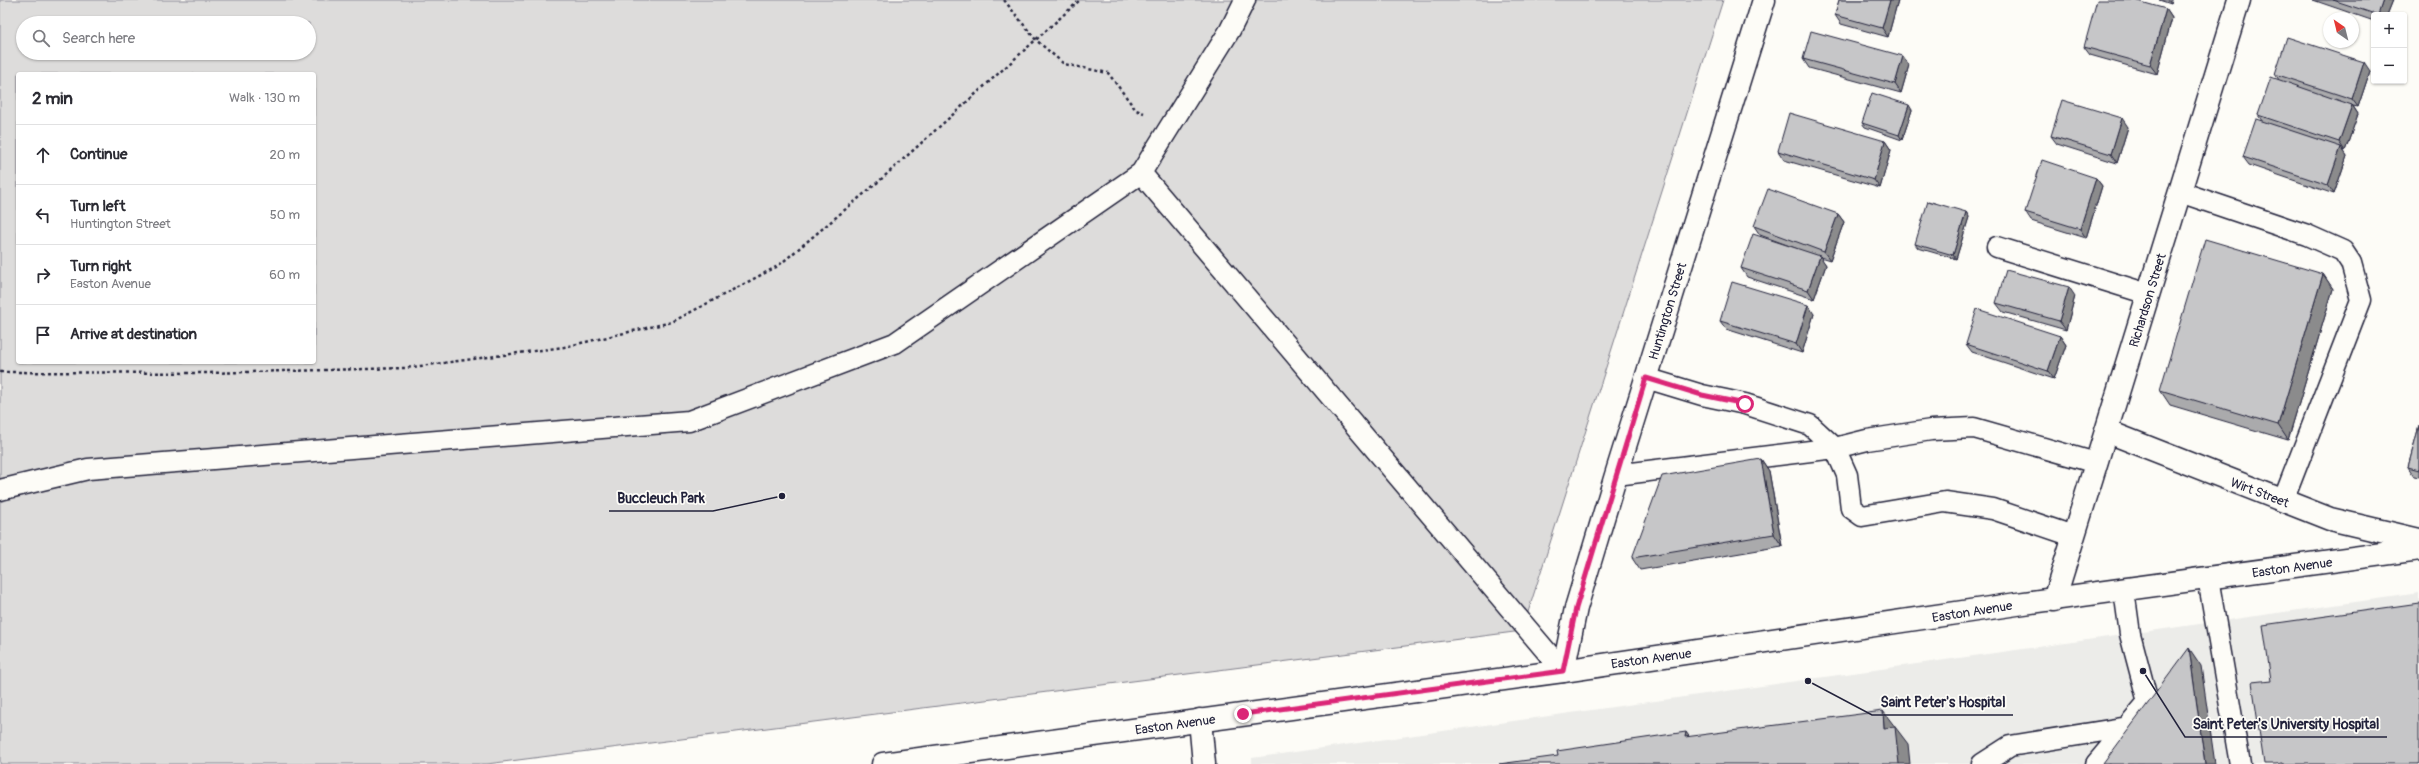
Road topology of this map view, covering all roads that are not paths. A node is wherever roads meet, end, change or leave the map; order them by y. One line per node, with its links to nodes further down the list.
1 (1245, 0): 4 (lane)
2 (1764, 0): 8 (street, Huntington Street)
3 (2239, 0): 5 (street, Richardson Street)
4 (1141, 173): 13 (lane); 21 (lane)
5 (2180, 192): 7 (street, Richardson Street); 14 (lane)
6 (1997, 248): 7 (lane)
7 (2148, 294): 9 (street, Richardson Street)
8 (1646, 378): 10 (lane); 12 (street, Huntington Street)
9 (2106, 431): 11 (street, Richardson Street); 14 (street, Wirt Street)
10 (1835, 448): 11 (lane); 12 (lane); 15 (lane)
11 (2096, 463): 15 (street, Richardson Street)
12 (1616, 475): 21 (street, Huntington Street)
13 (0, 490)
14 (2283, 501): 16 (street, Wirt Street)
15 (2074, 536): 20 (street, Richardson Street)
16 (2419, 540)
17 (2419, 549): 18 (street, Easton Avenue)
18 (2208, 578): 19 (street, Easton Avenue); 30 (lane)
19 (2124, 590): 20 (street, Easton Avenue); 22 (lane)
20 (2054, 600): 21 (street, Easton Avenue)
21 (1563, 671): 23 (street, Easton Avenue)
22 (2148, 702): 24 (lane); 25 (lane)
23 (1200, 720): 26 (street, Easton Avenue); 27 (street)
24 (2152, 723)
25 (2128, 726): 28 (lane); 29 (lane)
26 (882, 764)
27 (1204, 764)
28 (1982, 764)
29 (2096, 764)
30 (2240, 764)

